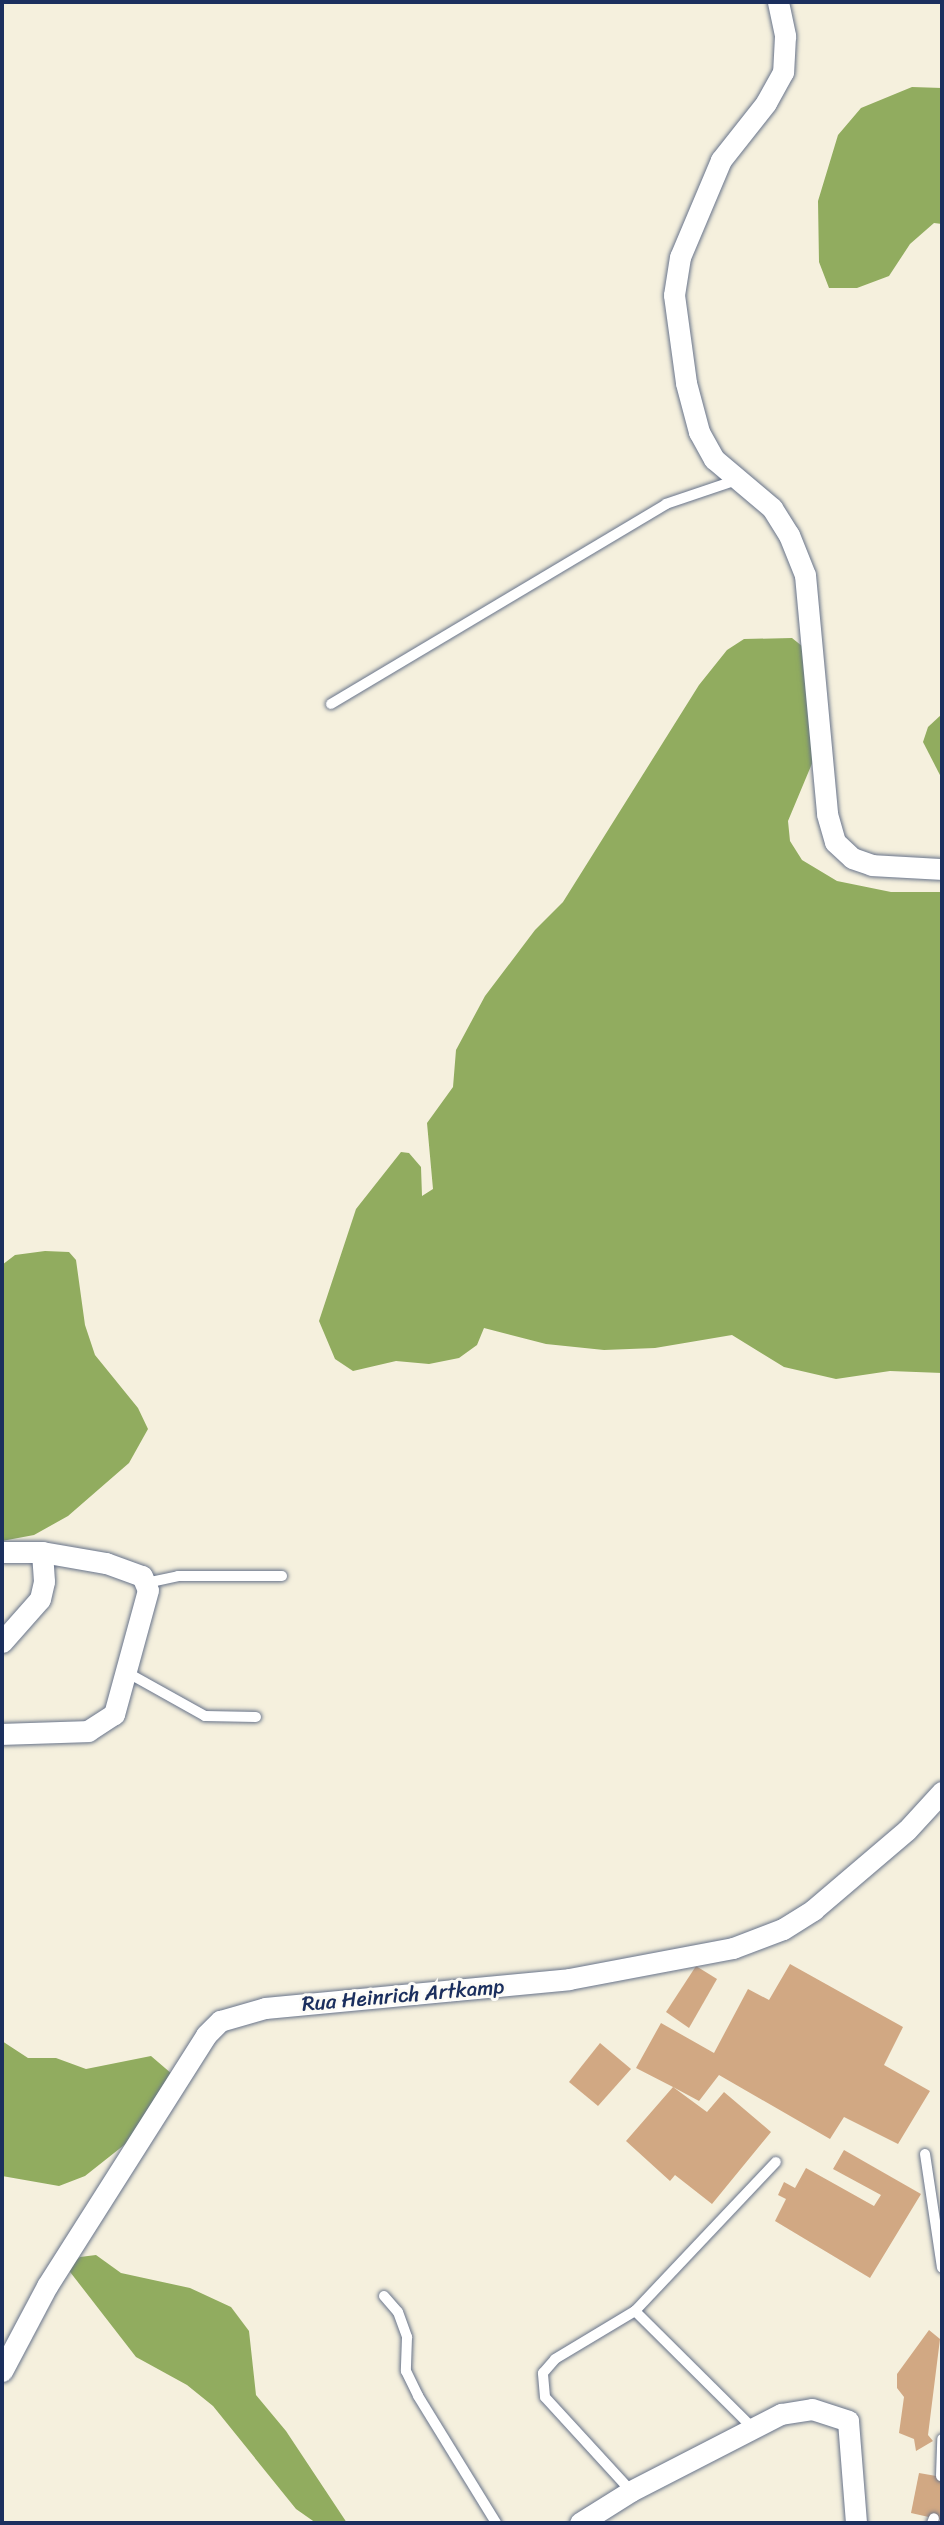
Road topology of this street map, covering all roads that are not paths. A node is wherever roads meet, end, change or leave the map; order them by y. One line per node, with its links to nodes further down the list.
1 (778, 2): 2 (street)
2 (734, 481): 3 (lane); 4 (street)
3 (331, 704)
4 (942, 869)
5 (2, 1552): 6 (street)
6 (42, 1552): 8 (street); 9 (street)
7 (282, 1576): 8 (lane)
8 (146, 1583): 10 (street)
9 (2, 1642)
10 (128, 1673): 11 (lane); 12 (street)
11 (256, 1717)
12 (2, 1734)
13 (942, 1792): 19 (street, Rua Heinrich Artkamp)
14 (925, 2154): 16 (lane)
15 (776, 2162): 18 (lane)
16 (942, 2268)
17 (384, 2296): 24 (lane)
18 (635, 2311): 20 (lane); 23 (lane)
19 (2, 2371)
20 (753, 2428): 23 (street); 26 (street)
21 (942, 2439): 22 (lane)
22 (941, 2476)
23 (631, 2491): 25 (street)
24 (496, 2523)
25 (580, 2523)
26 (856, 2523)

